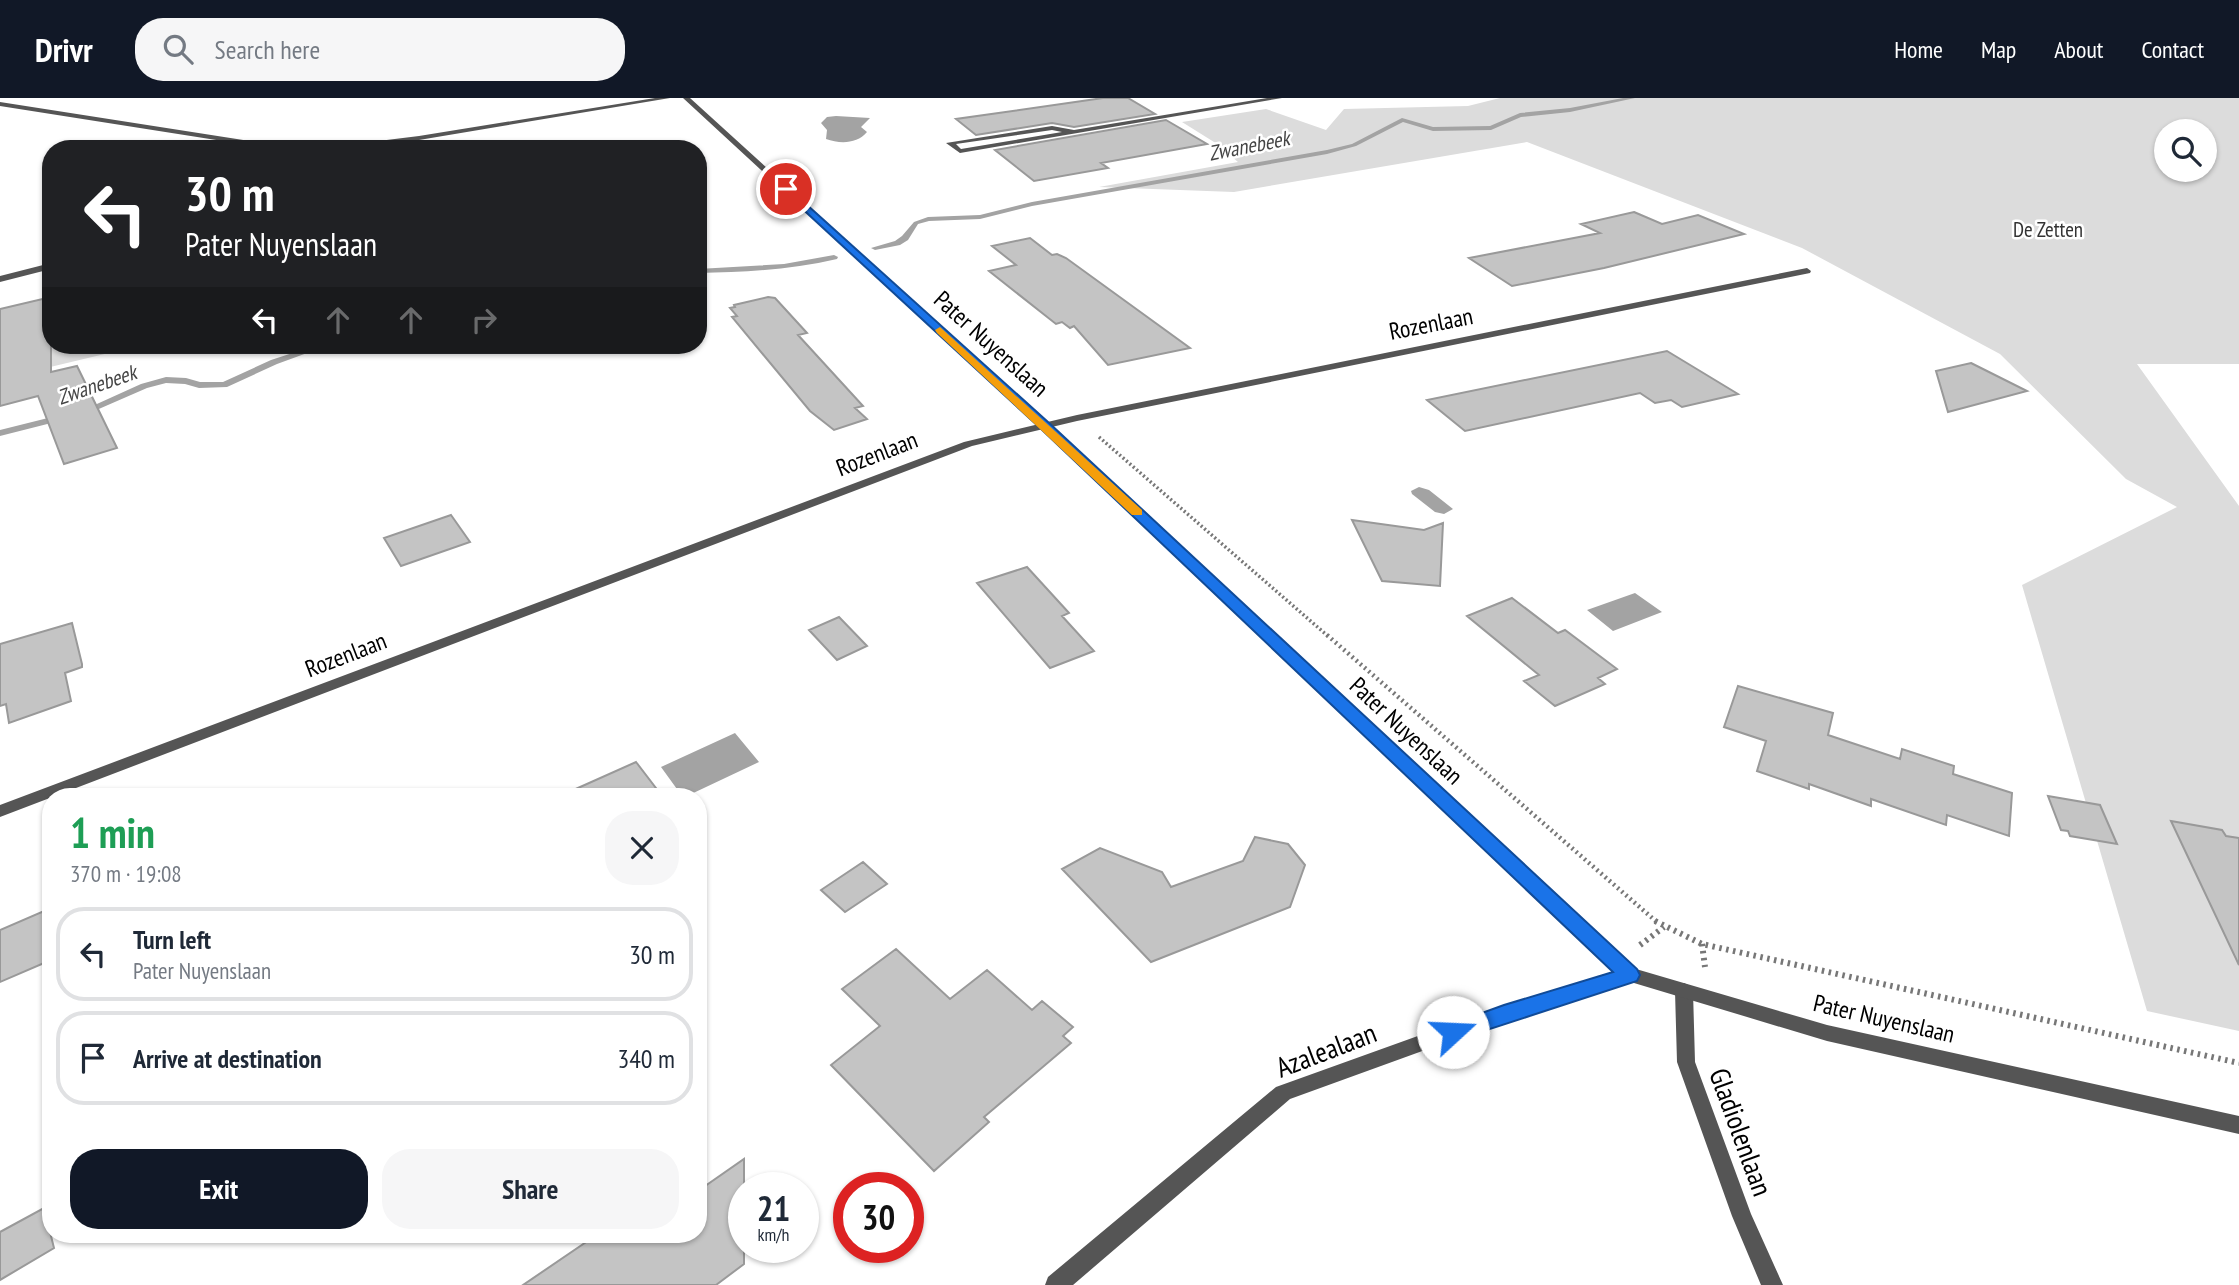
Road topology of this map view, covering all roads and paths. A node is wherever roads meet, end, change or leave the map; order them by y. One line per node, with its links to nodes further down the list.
1 (667, 98): 7 (street)
2 (687, 98): 12 (street, Pater Nuyenslaan)
3 (1279, 98): 5 (street)
4 (0, 104): 6 (street)
5 (1073, 132): 5 (street)
6 (230, 140)
7 (403, 140)
8 (42, 268): 10 (street)
9 (1807, 271): 11 (street, Rozenlaan)
10 (0, 279)
11 (1077, 418): 12 (street, Rozenlaan); 18 (path)
12 (1043, 425): 13 (street, Rozenlaan); 16 (street, Pater Nuyenslaan)
13 (61, 788)
14 (42, 795): 15 (street, Rozenlaan)
15 (0, 811)
16 (1630, 975): 17 (street, Pater Nuyenslaan); 20 (street, Azalealaan)
17 (1684, 991): 19 (street, Pater Nuyenslaan); 21 (street, Gladiolenlaan)
18 (2239, 1063)
19 (2239, 1125)
20 (1056, 1285)
21 (1772, 1285)

